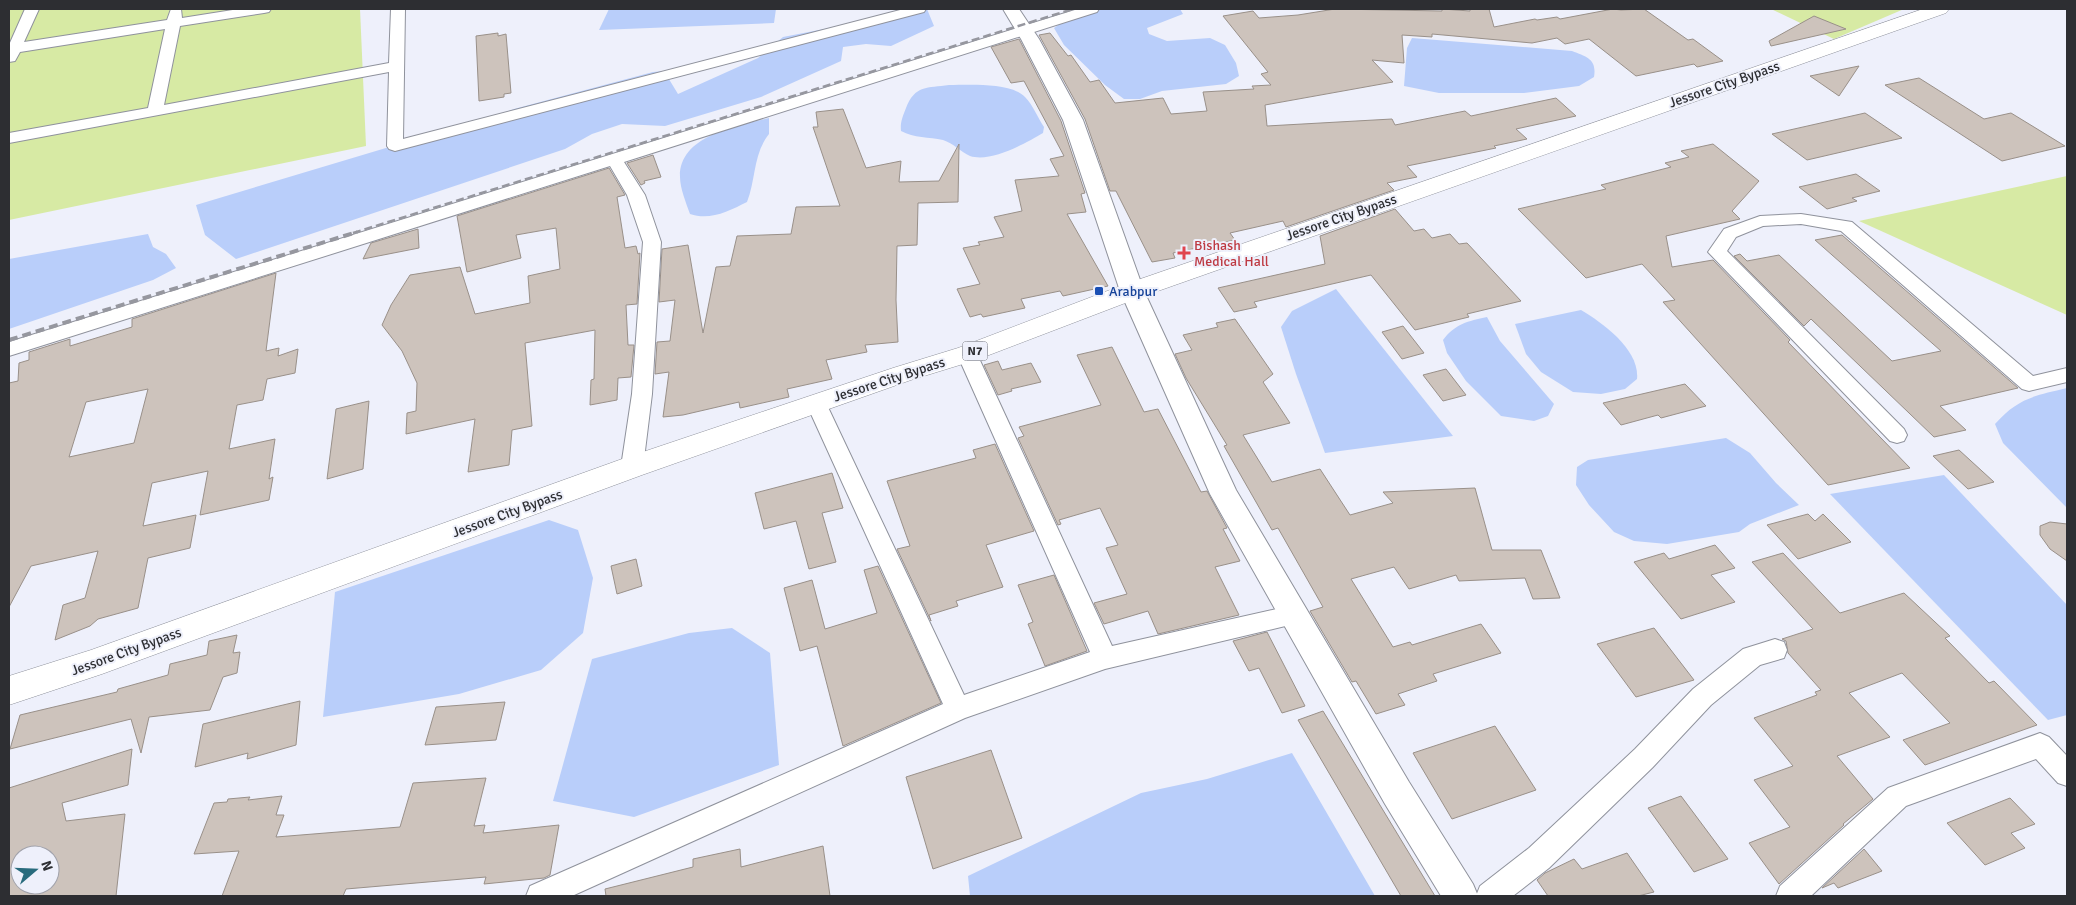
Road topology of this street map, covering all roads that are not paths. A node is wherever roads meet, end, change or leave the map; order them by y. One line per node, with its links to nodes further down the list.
1 (32, 9): 10 (street)
2 (264, 9): 8 (street)
3 (398, 9): 11 (street)
4 (919, 9): 11 (street)
5 (1011, 9): 9 (street)
6 (1092, 9): 9 (street)
7 (1940, 9): 15 (highway, Jessore City Bypass / N7)
8 (175, 16): 10 (street); 12 (street)
9 (1025, 31): 14 (street); 15 (street)
10 (10, 53)
11 (396, 66): 12 (street)
12 (155, 111): 13 (street)
13 (9, 138)
14 (613, 158): 16 (street); 21 (street)
15 (1132, 291): 17 (highway, Jessore City Bypass / N7); 22 (street)
16 (9, 349)
17 (966, 354): 19 (highway, Jessore City Bypass / N7); 24 (street)
18 (2067, 375): 20 (street)
19 (816, 403): 21 (highway, Jessore City Bypass / N7); 26 (street)
20 (1897, 435)
21 (632, 467): 25 (highway, Jessore City Bypass / N7)
22 (1294, 615): 24 (street); 29 (street)
23 (1775, 650): 30 (street)
24 (1105, 658): 26 (street)
25 (9, 691)
26 (958, 709): 28 (street)
27 (2067, 774): 31 (street)
28 (540, 896)
29 (1462, 896)
30 (1490, 896)
31 (1790, 896)

